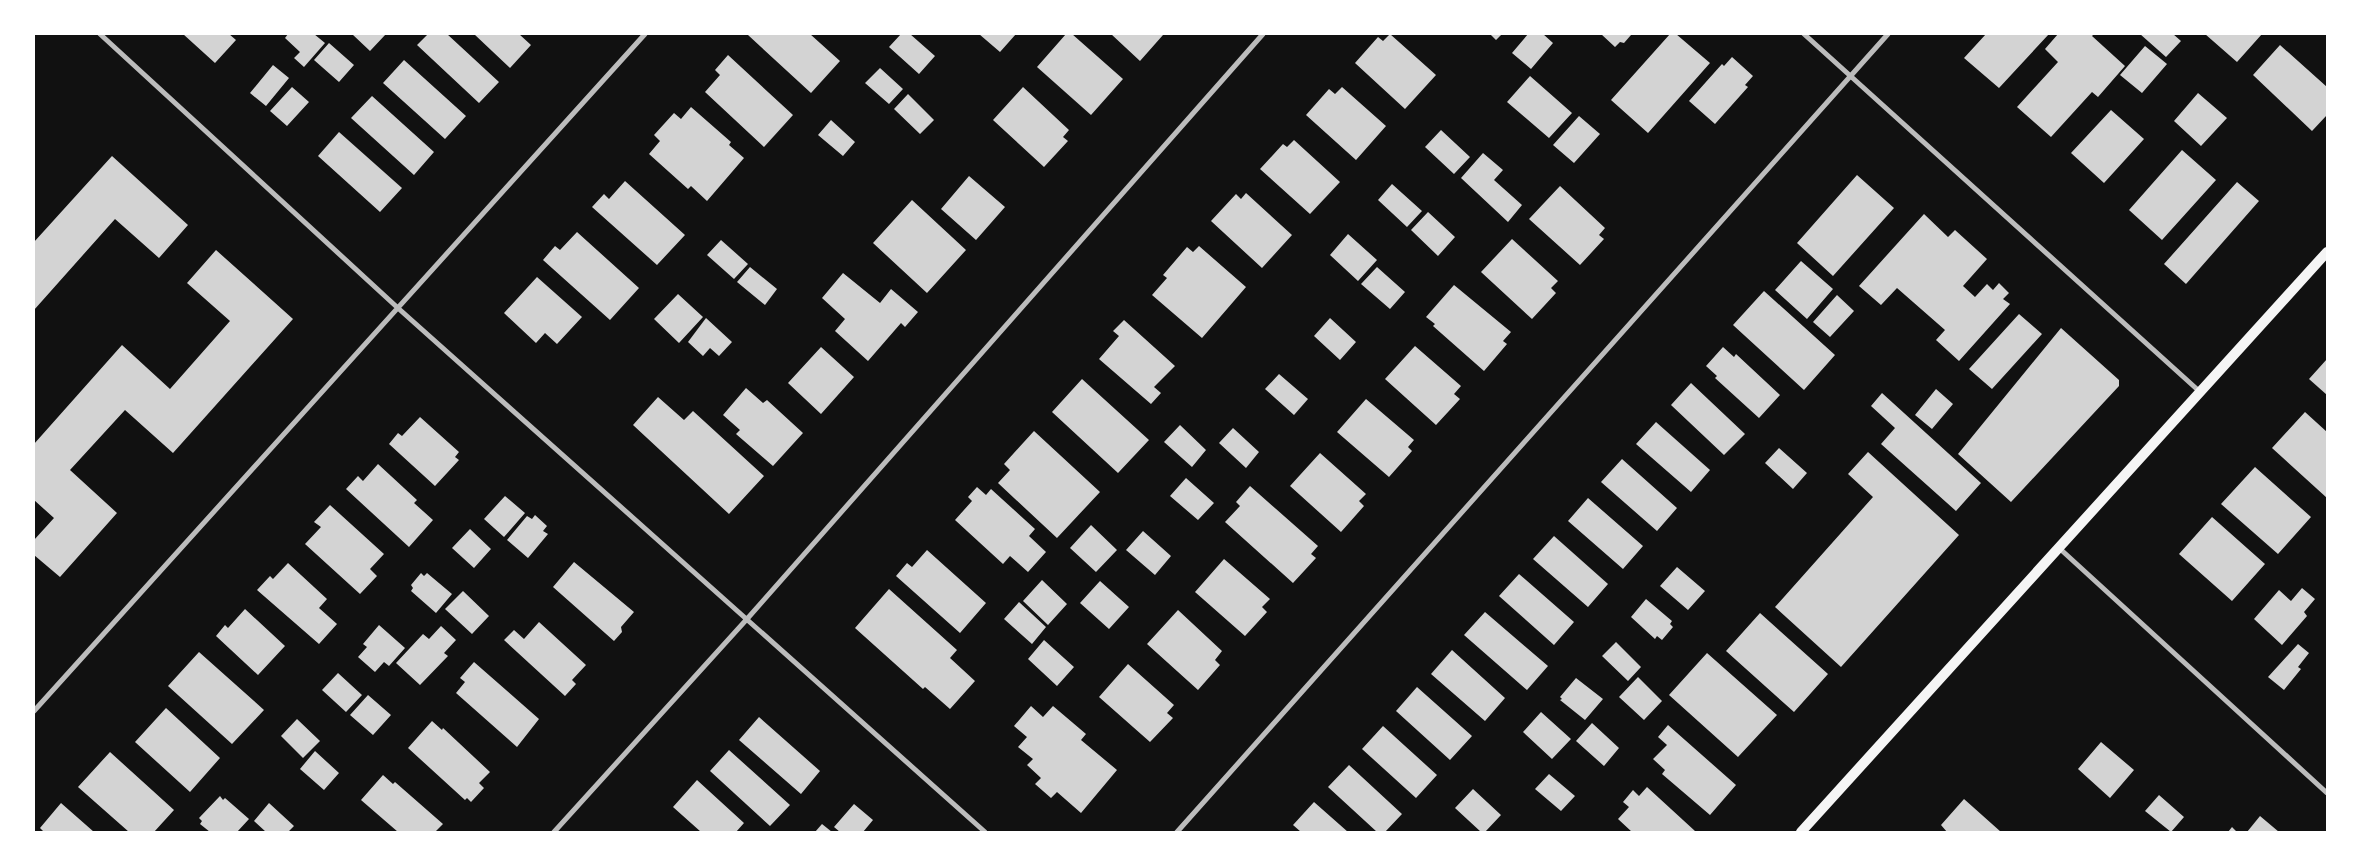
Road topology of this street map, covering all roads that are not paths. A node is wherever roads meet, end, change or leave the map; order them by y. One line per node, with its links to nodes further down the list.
1 (100, 34): 8 (street)
2 (645, 34): 8 (street)
3 (1263, 34): 11 (street)
4 (1804, 34): 6 (street)
5 (1888, 34): 6 (street)
6 (1850, 76): 9 (street); 16 (street)
7 (2327, 252): 9 (main road)
8 (398, 309): 11 (street); 12 (street)
9 (2199, 391): 10 (main road)
10 (2058, 547): 13 (street); 17 (main road)
11 (747, 619): 14 (street); 15 (street)
12 (34, 711)
13 (2327, 793)
14 (554, 832)
15 (985, 832)
16 (1177, 832)
17 (1801, 832)

